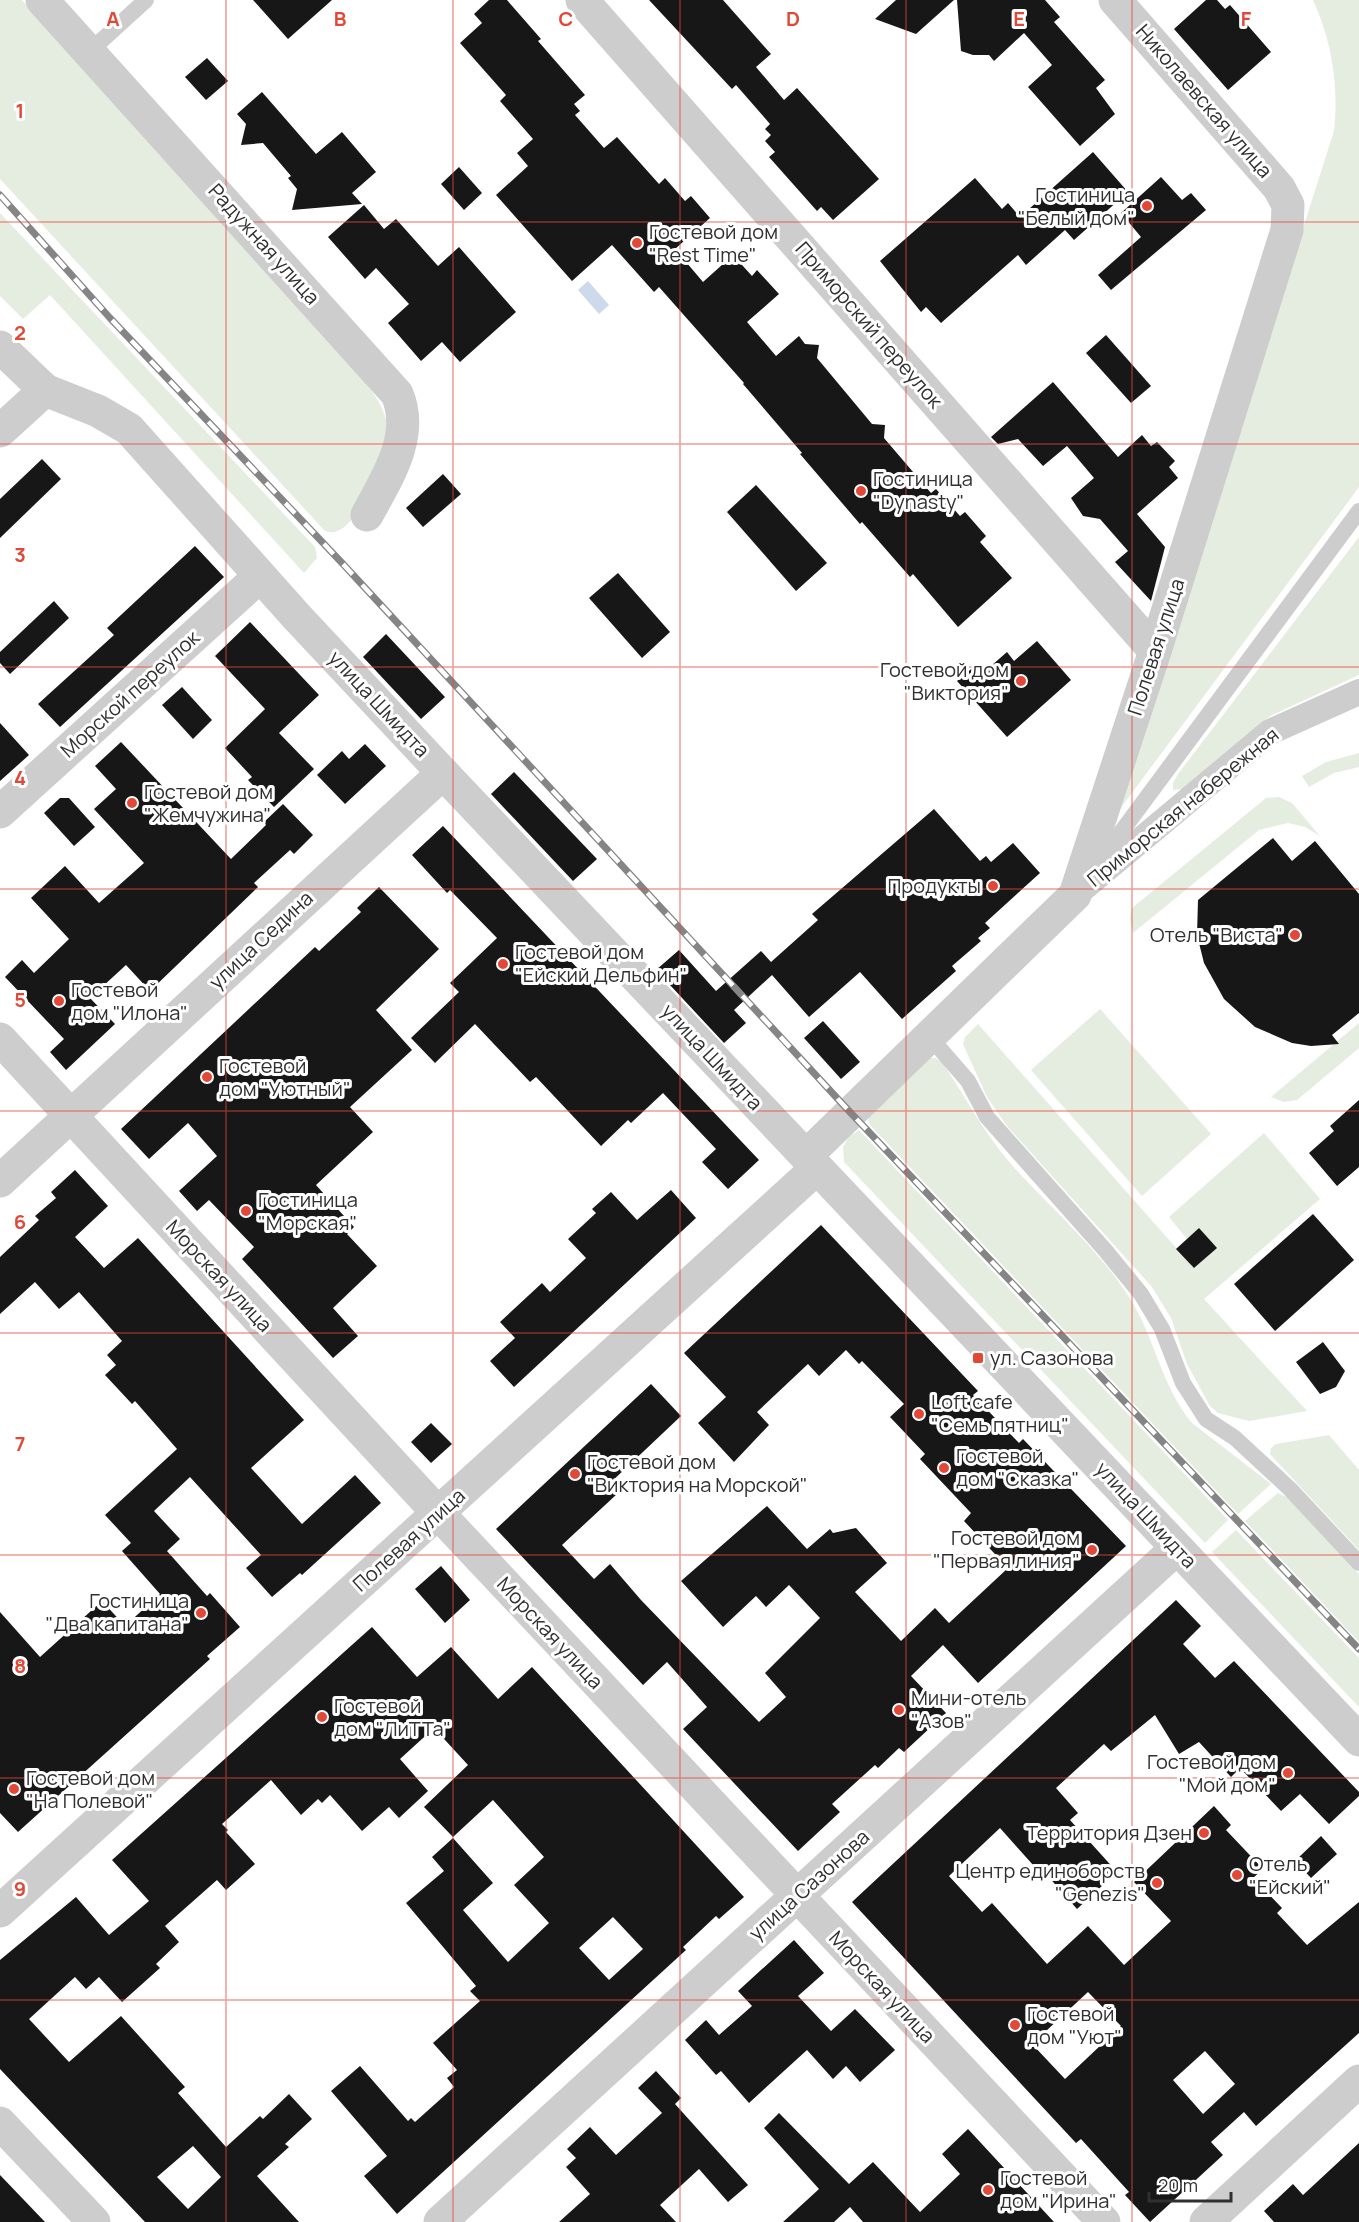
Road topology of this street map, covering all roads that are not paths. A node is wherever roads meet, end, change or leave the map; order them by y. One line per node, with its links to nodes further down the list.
1 (42, 0): 5 (street, Радужная улица)
2 (146, 0): 5 (lane)
3 (582, 0): 13 (street, Приморский переулок)
4 (1115, 0): 6 (street, Николаевская улица)
5 (90, 51): 11 (street, Радужная улица)
6 (1288, 205): 13 (street, Полевая улица)
7 (0, 347): 8 (street, улица Шмидта)
8 (45, 390): 9 (street); 12 (street, улица Шмидта)
9 (0, 431)
10 (1359, 511): 17 (lane)
11 (367, 515)
12 (260, 576): 15 (street, улица Шмидта); 16 (street, Морской переулок)
13 (1155, 651): 17 (street, Полевая улица)
14 (1359, 692): 17 (street, Приморская набережная)
15 (443, 773): 20 (street, улица Седина); 21 (street, улица Шмидта)
16 (0, 812)
17 (1075, 895): 18 (street, Полевая улица)
18 (928, 1035): 21 (street, Полевая улица); 25 (lane)
19 (0, 1039): 20 (street, Морская улица)
20 (71, 1115): 22 (street, улица Седина); 23 (street, Морская улица)
21 (811, 1162): 23 (street, Полевая улица); 24 (street, улица Шмидта)
22 (0, 1181)
23 (438, 1513): 27 (street, Морская улица); 28 (street, Полевая улица)
24 (1177, 1548): 26 (street, улица Шмидта); 27 (street, улица Сазонова)
25 (1359, 1563)
26 (1359, 1740)
27 (796, 1896): 32 (street, улица Сазонова); 33 (street, Морская улица)
28 (0, 1911)
29 (1359, 2081): 34 (street)
30 (0, 2122): 31 (street)
31 (94, 2222)
32 (440, 2222)
33 (1104, 2222)
34 (1206, 2222)

